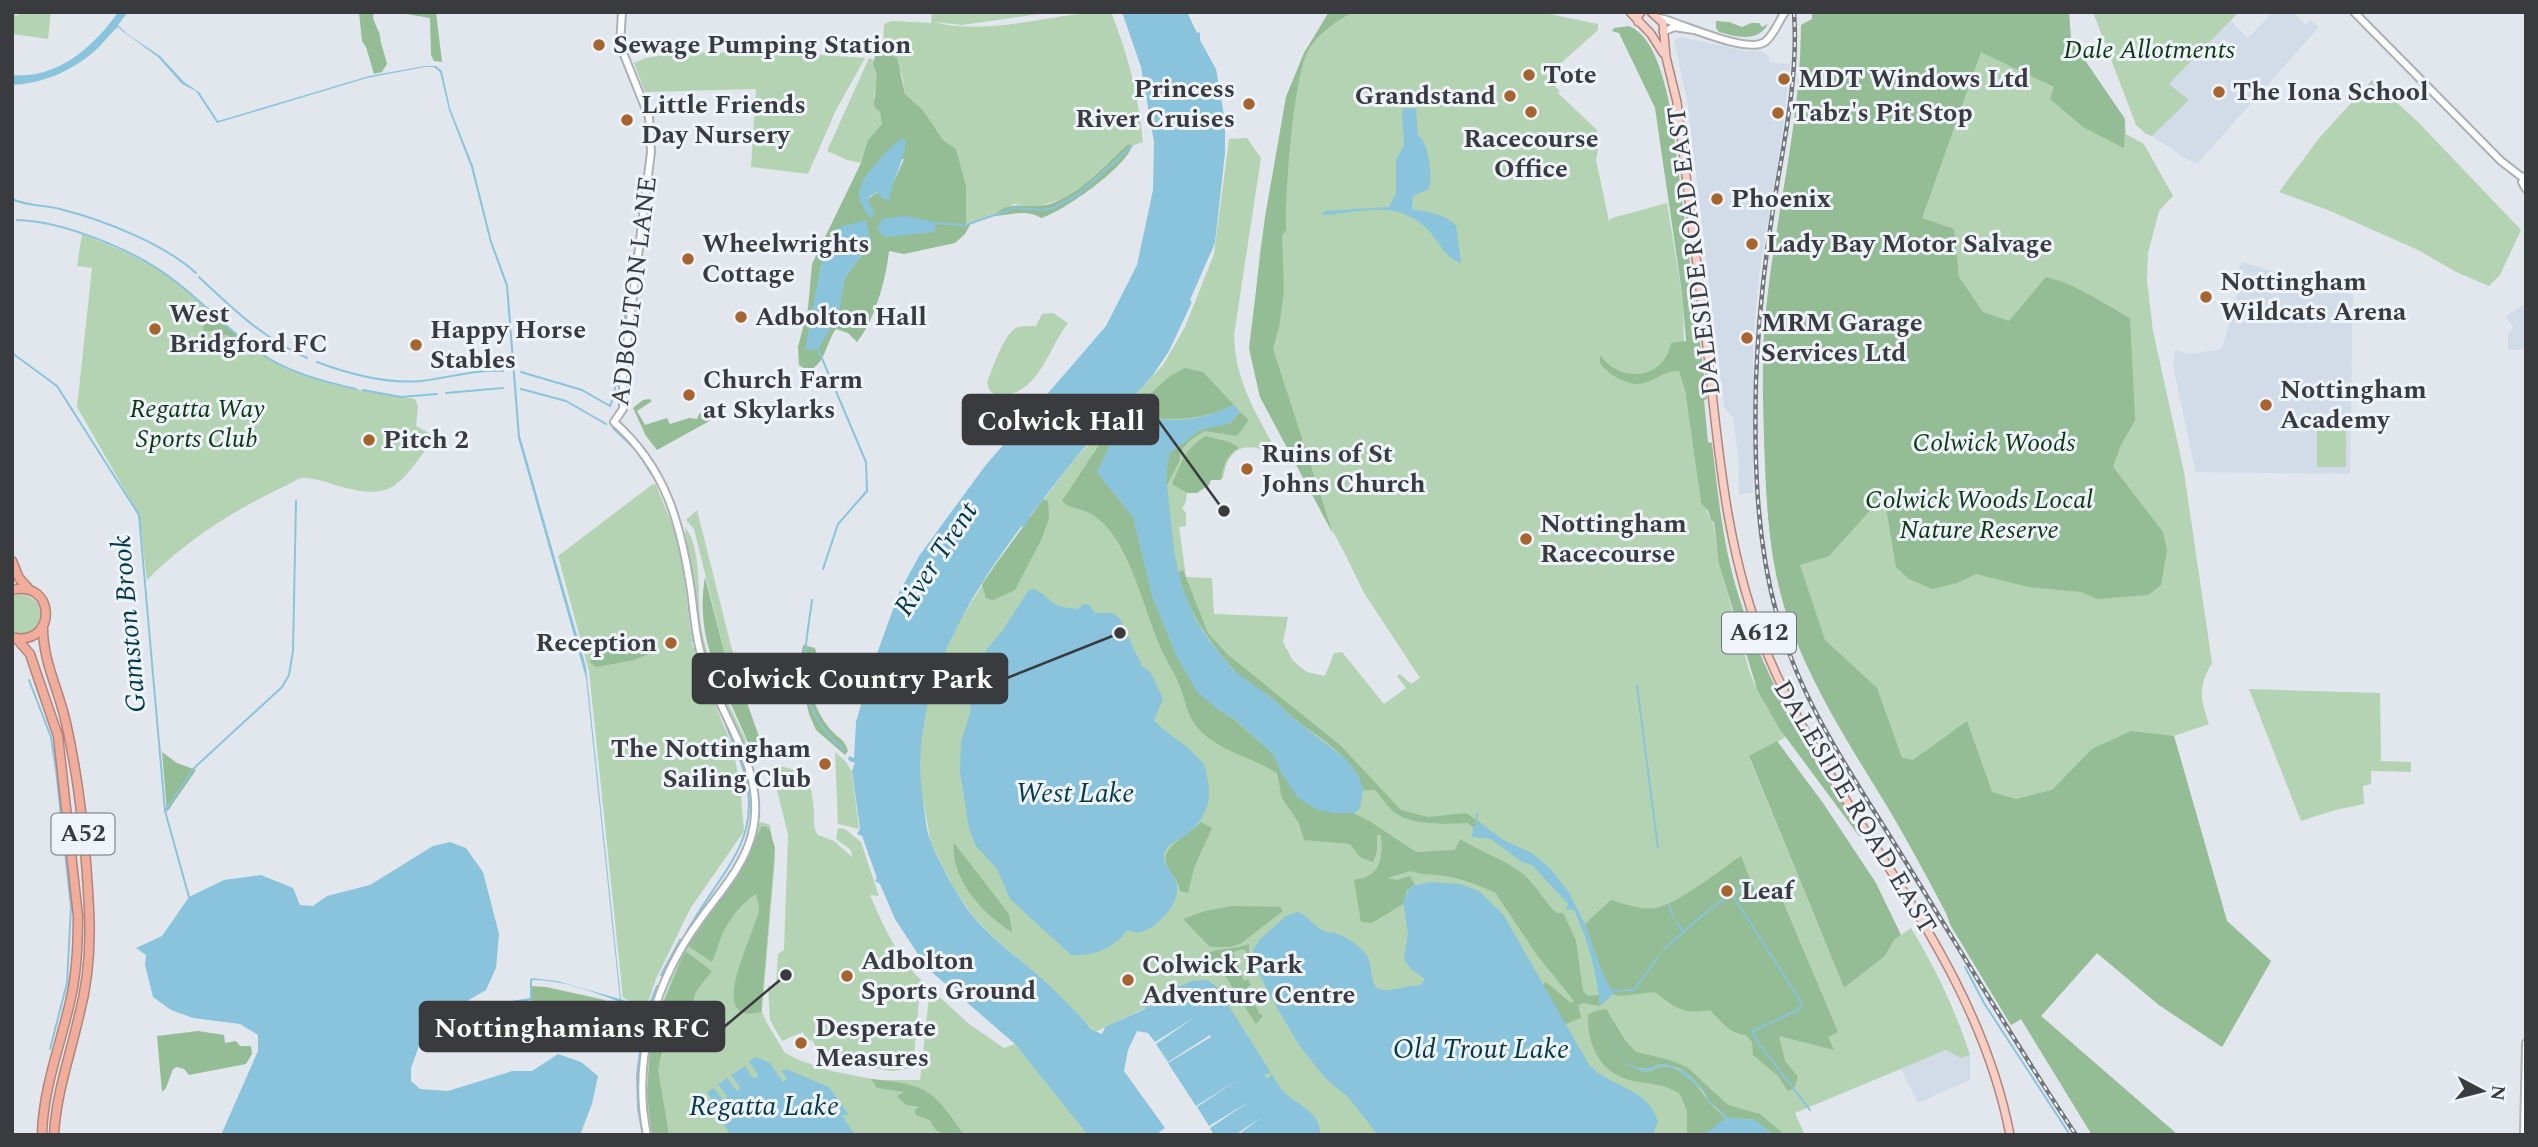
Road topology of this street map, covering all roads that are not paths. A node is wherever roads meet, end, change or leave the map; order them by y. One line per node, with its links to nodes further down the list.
1 (1630, 12): 8 (main road, DALESIDE ROAD EAST)
2 (1641, 12): 8 (main road)
3 (1651, 12): 7 (main road)
4 (1785, 12): 9 (street)
5 (2354, 12): 13 (street)
6 (621, 16): 23 (street, ADBOLTON LANE)
7 (1660, 18): 9 (street); 10 (main road, DALESIDE ROAD EAST)
8 (1638, 22): 11 (main road, DALESIDE ROAD EAST)
9 (1695, 30): 10 (street)
10 (1663, 32): 11 (main road); 12 (main road, DALESIDE ROAD EAST / A612)
11 (1651, 34): 12 (main road, DALESIDE ROAD EAST / A612)
12 (1666, 57): 24 (main road, DALESIDE ROAD EAST / A612)
13 (2524, 176): 14 (street)
14 (2526, 189)
15 (12, 561): 17 (highway)
16 (12, 590): 17 (highway)
17 (31, 590): 18 (highway)
18 (43, 625): 19 (highway); 22 (highway, A52)
19 (14, 637): 21 (highway, A52)
20 (2526, 1043): 25 (street)
21 (42, 1135)
22 (54, 1135)
23 (647, 1135)
24 (2010, 1135)
25 (2524, 1135)

